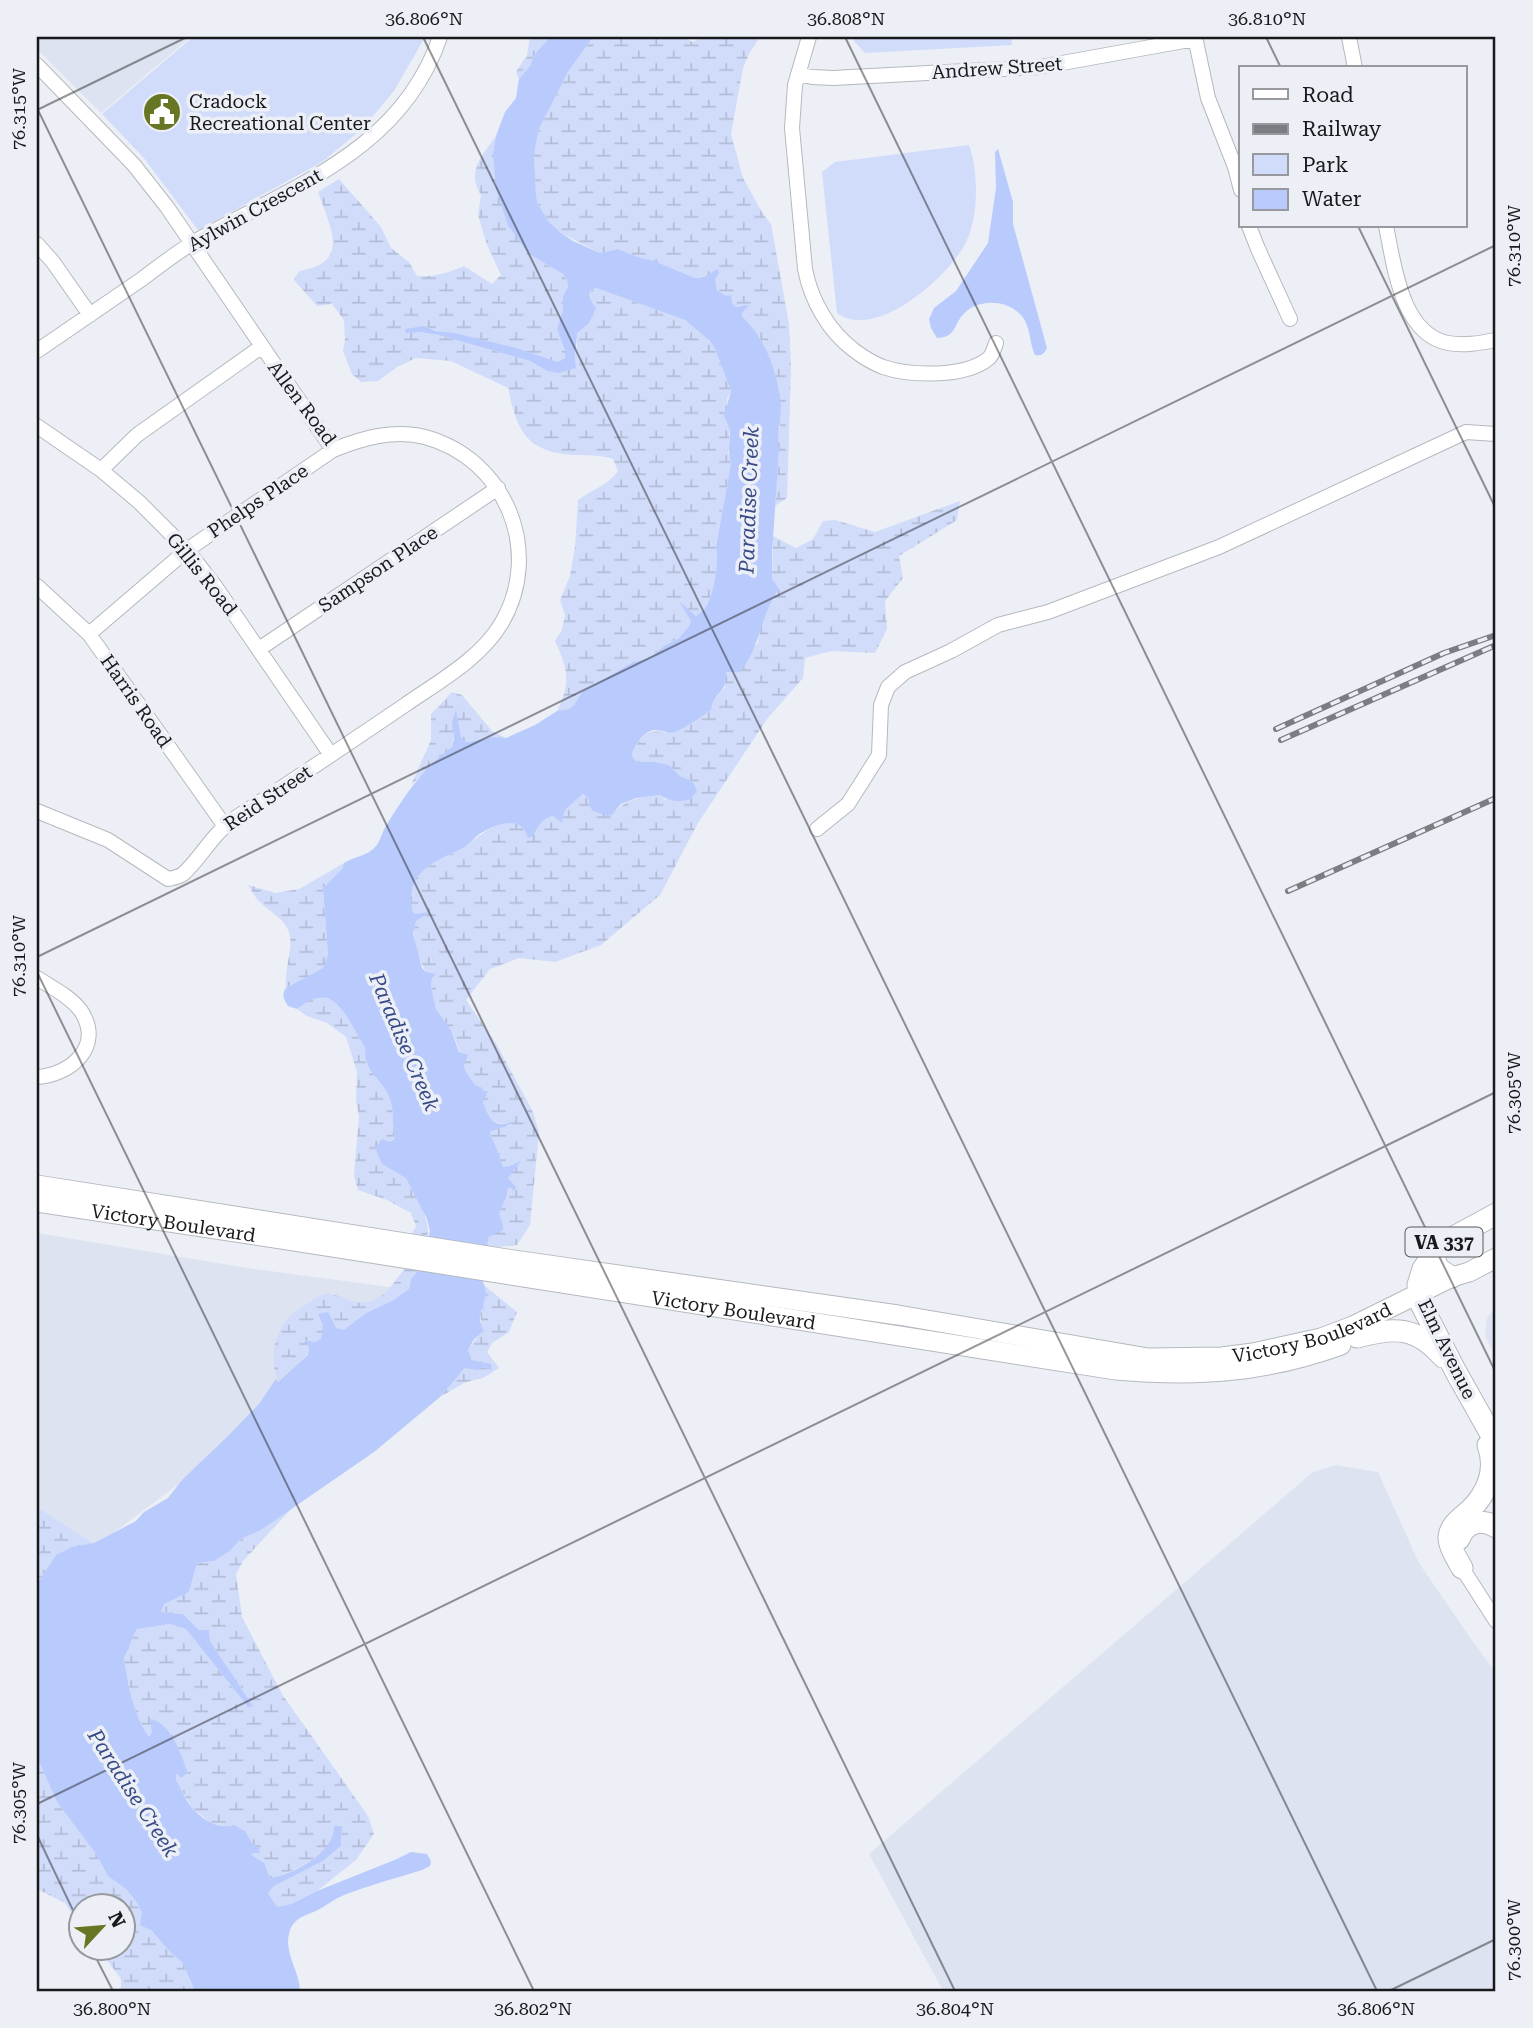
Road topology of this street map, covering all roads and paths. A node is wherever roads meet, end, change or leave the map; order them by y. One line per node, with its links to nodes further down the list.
1 (440, 37): 12 (street, Aylwin Crescent)
2 (809, 37): 7 (street)
3 (1349, 37): 6 (street)
4 (1195, 38): 7 (street, Andrew Street); 8 (street)
5 (37, 65): 12 (street, Allen Road)
6 (1355, 66)
7 (798, 74): 16 (street)
8 (1239, 182)
9 (1250, 228): 14 (street)
10 (1386, 228): 15 (street)
11 (37, 244): 13 (street)
12 (192, 244): 13 (street, Aylwin Crescent); 17 (street, Allen Road)
13 (90, 314): 18 (street, Aylwin Crescent)
14 (1290, 319)
15 (1496, 340)
16 (996, 343)
17 (261, 347): 21 (street, Allen Road); 22 (street)
18 (37, 351)
19 (37, 426): 22 (street, Gillis Road)
20 (1496, 435): 31 (street)
21 (333, 450): 23 (street, Allen Road); 24 (street, Phelps Place)
22 (101, 470): 24 (street, Gillis Road)
23 (498, 488): 27 (street, Sampson Place); 28 (street, Allen Road)
24 (187, 550): 26 (street, Phelps Place); 27 (street, Gillis Road)
25 (37, 586): 26 (street, Harris Road)
26 (89, 634): 30 (street, Harris Road)
27 (259, 649): 28 (street, Gillis Road)
28 (331, 755): 30 (street, Reid Street)
29 (37, 811): 30 (street, Reid Street)
30 (224, 825)
31 (817, 829)
32 (37, 978): 33 (street)
33 (37, 1077)
34 (37, 1185): 37 (main road, Victory Boulevard)
35 (37, 1202): 37 (main road, Victory Boulevard)
36 (1496, 1214): 38 (main road, Elm Avenue / VA 337)
37 (392, 1249): 43 (main road, Victory Boulevard)
38 (1434, 1252): 40 (main road); 41 (main road, Elm Avenue / VA 337)
39 (1496, 1258): 40 (main road)
40 (1461, 1274): 41 (main road)
41 (1420, 1299): 42 (main road, Victory Boulevard); 43 (main road, Victory Boulevard); 44 (main road, Elm Avenue)
42 (1357, 1338): 43 (main road, Victory Boulevard); 44 (main road)
43 (1211, 1365)
44 (1456, 1372): 45 (main road, Elm Avenue)
45 (1492, 1440): 47 (main road, Elm Avenue)
46 (1496, 1502): 47 (main road)
47 (1471, 1509): 49 (main road, Elm Avenue)
48 (1496, 1527): 49 (main road)
49 (1462, 1568): 50 (street)
50 (1496, 1621)

